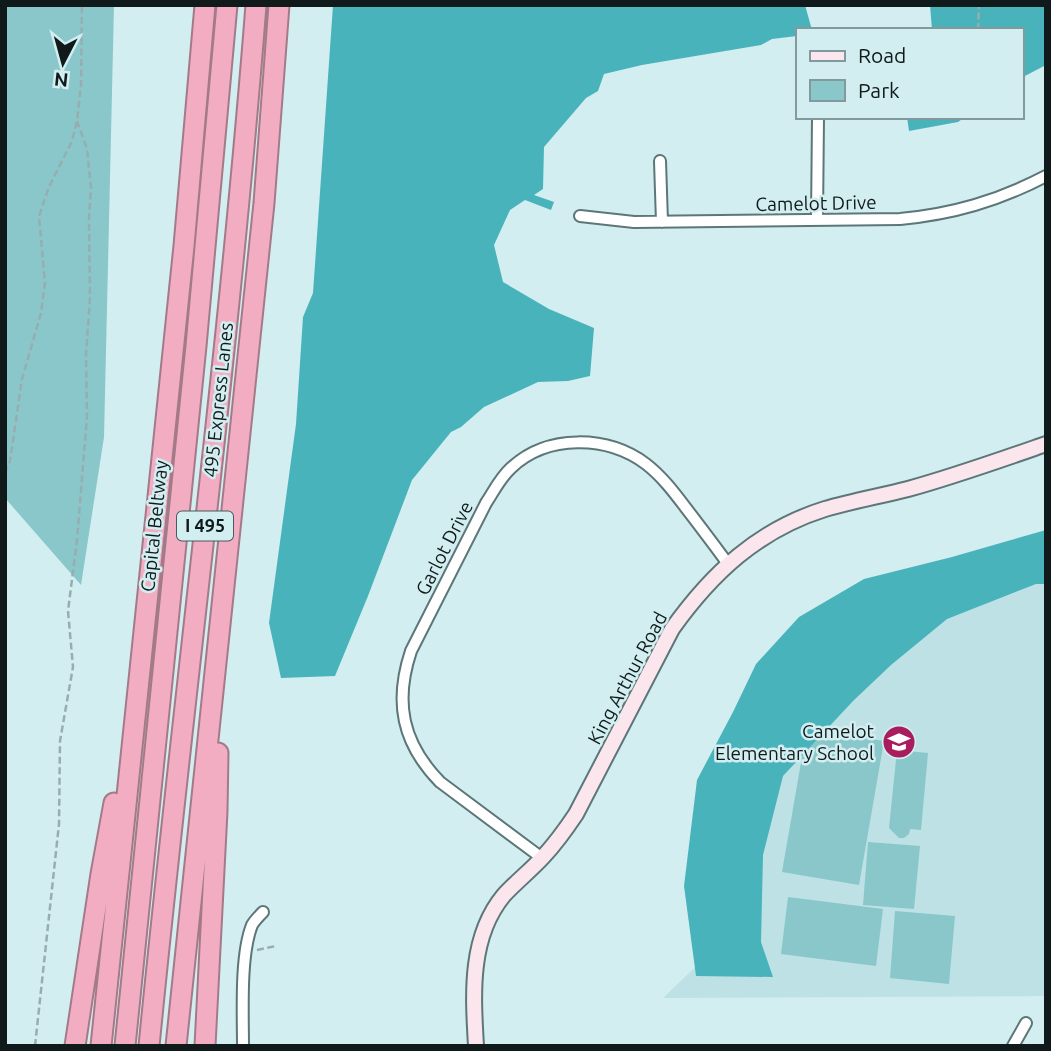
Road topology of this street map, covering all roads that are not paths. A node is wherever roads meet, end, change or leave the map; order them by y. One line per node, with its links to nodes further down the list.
1 (205, 5): 14 (highway, Capital Beltway / I 495)
2 (227, 5): 20 (highway, 495 Express Lanes / I 495)
3 (256, 5): 21 (highway, 495 Express Lanes / I 495)
4 (279, 5): 13 (highway, I 495)
5 (818, 119): 9 (street)
6 (660, 161): 10 (street)
7 (1046, 176): 9 (street, Camelot Drive)
8 (580, 216): 10 (street, Camelot Drive)
9 (817, 220): 10 (street, Camelot Drive)
10 (662, 222)
11 (1046, 444): 12 (street, King Arthur Road)
12 (728, 564): 15 (street, King Arthur Road); 15 (street, Garlot Drive)
13 (221, 613): 22 (highway, I 495); 23 (highway)
14 (138, 682): 18 (highway); 19 (highway, Capital Beltway / I 495)
15 (542, 858): 25 (street, King Arthur Road)
16 (263, 912): 24 (street)
17 (1026, 1023): 26 (street)
18 (75, 1046)
19 (101, 1046)
20 (125, 1046)
21 (149, 1046)
22 (176, 1046)
23 (205, 1046)
24 (243, 1046)
25 (476, 1046)
26 (1013, 1046)

